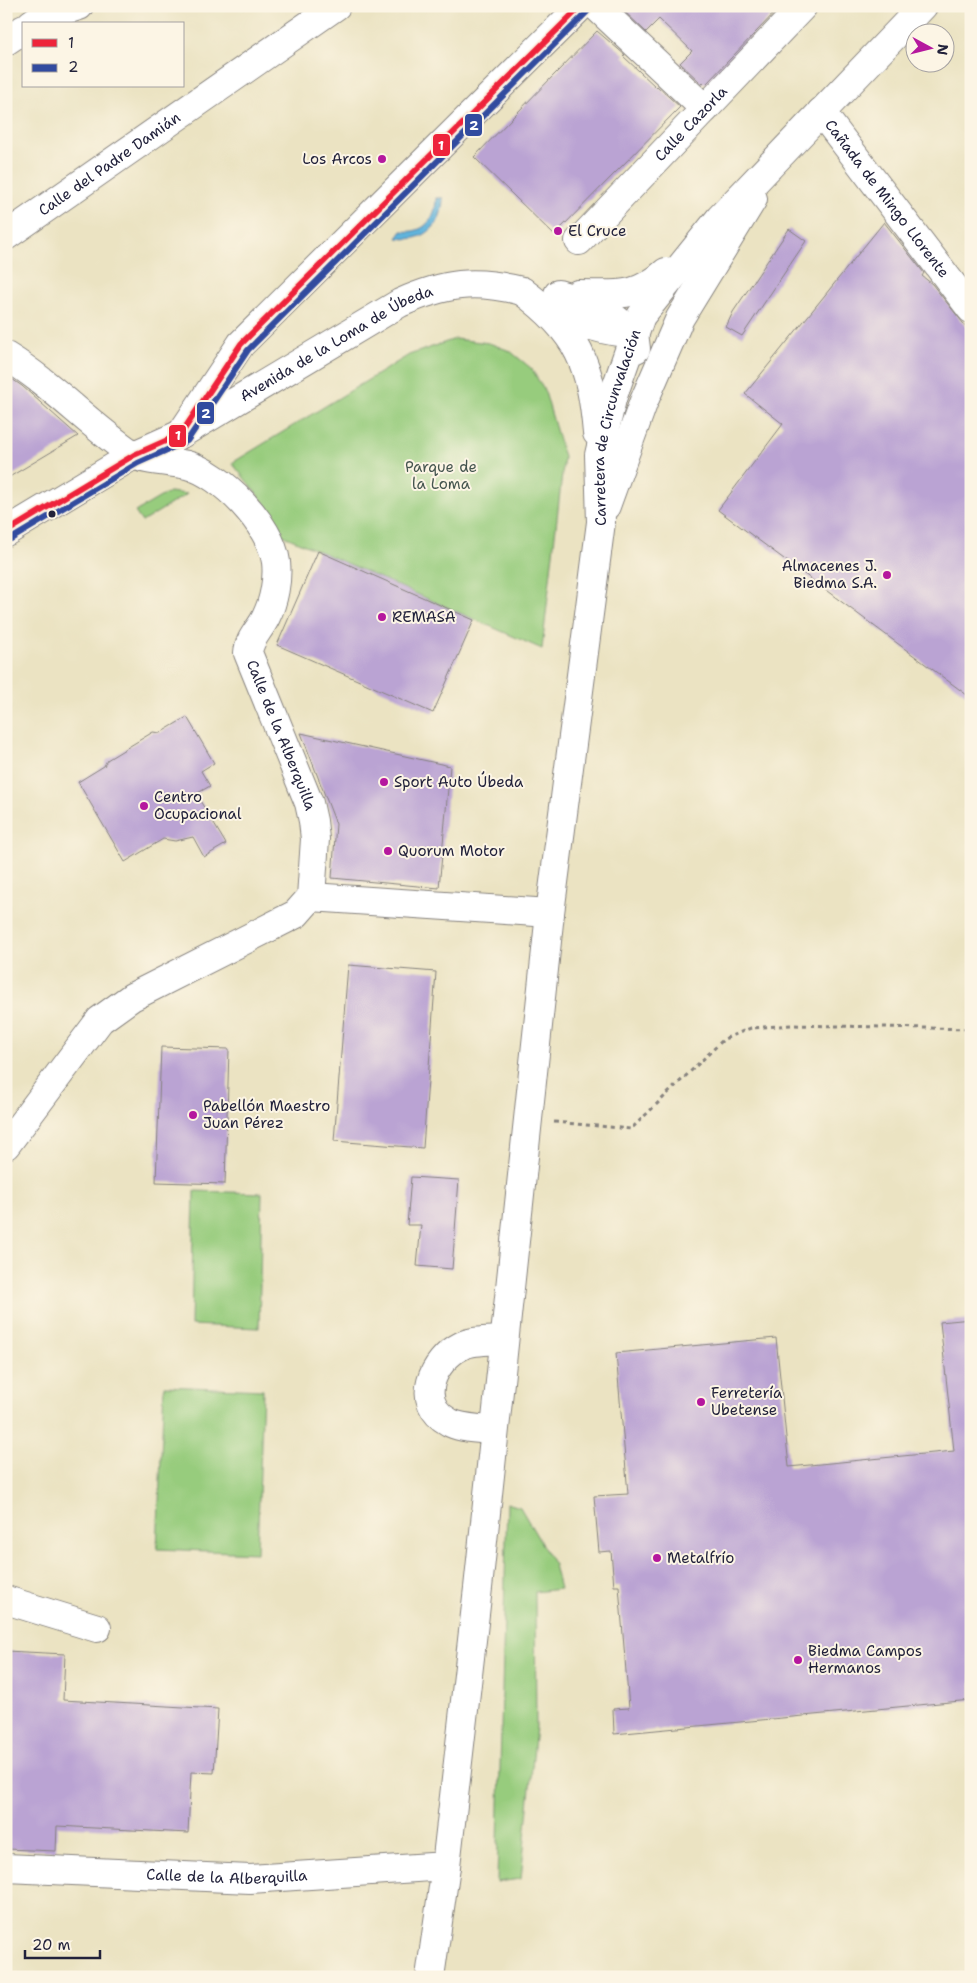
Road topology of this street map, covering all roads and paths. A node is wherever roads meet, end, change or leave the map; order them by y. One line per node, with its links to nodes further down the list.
1 (79, 6): 7 (main road)
2 (336, 6): 13 (main road, Calle del Padre Damián)
3 (581, 6): 21 (main road)
4 (597, 6): 10 (main road)
5 (803, 6): 10 (main road, Calle Cazorla)
6 (923, 6): 11 (main road, Carretera de Circunvalación)
7 (32, 19)
8 (22, 27): 9 (main road)
9 (6, 41)
10 (705, 109): 14 (main road, Calle Cazorla)
11 (821, 112): 12 (main road, Carretera de Circunvalación); 17 (main road, Cañada de Mingo Llorente)
12 (780, 156): 15 (main road, Carretera de Circunvalación); 18 (main road, Carretera de Circunvalación)
13 (6, 236)
14 (579, 241)
15 (690, 254): 16 (main road); 19 (main road, Carretera de Circunvalación)
16 (551, 301): 19 (main road); 21 (main road, Avenida de la Loma de Úbeda); 23 (main road)
17 (971, 309)
18 (680, 318): 19 (main road); 24 (main road, Carretera de Circunvalación)
19 (634, 333): 23 (main road, Carretera de Circunvalación); 24 (main road)
20 (6, 356): 22 (main road)
21 (181, 434): 22 (main road, Avenida de la Loma de Úbeda)
22 (134, 455): 26 (main road, Avenida de la Loma de Úbeda); 27 (main road, Calle de la Alberquilla)
23 (599, 455): 25 (main road, Carretera de Circunvalación)
24 (617, 477): 25 (main road, Carretera de Circunvalación)
25 (600, 522): 28 (main road)
26 (6, 532)
27 (311, 897): 28 (main road); 31 (main road)
28 (550, 913): 30 (main road)
29 (971, 1029): 30 (path)
30 (527, 1119): 32 (main road)
31 (6, 1145)
32 (503, 1340): 33 (main road); 33 (main road)
33 (494, 1430): 36 (main road)
34 (6, 1600): 35 (main road)
35 (97, 1628)
36 (446, 1866): 37 (main road, Calle de la Alberquilla); 38 (main road)
37 (6, 1868)
38 (430, 1977)

